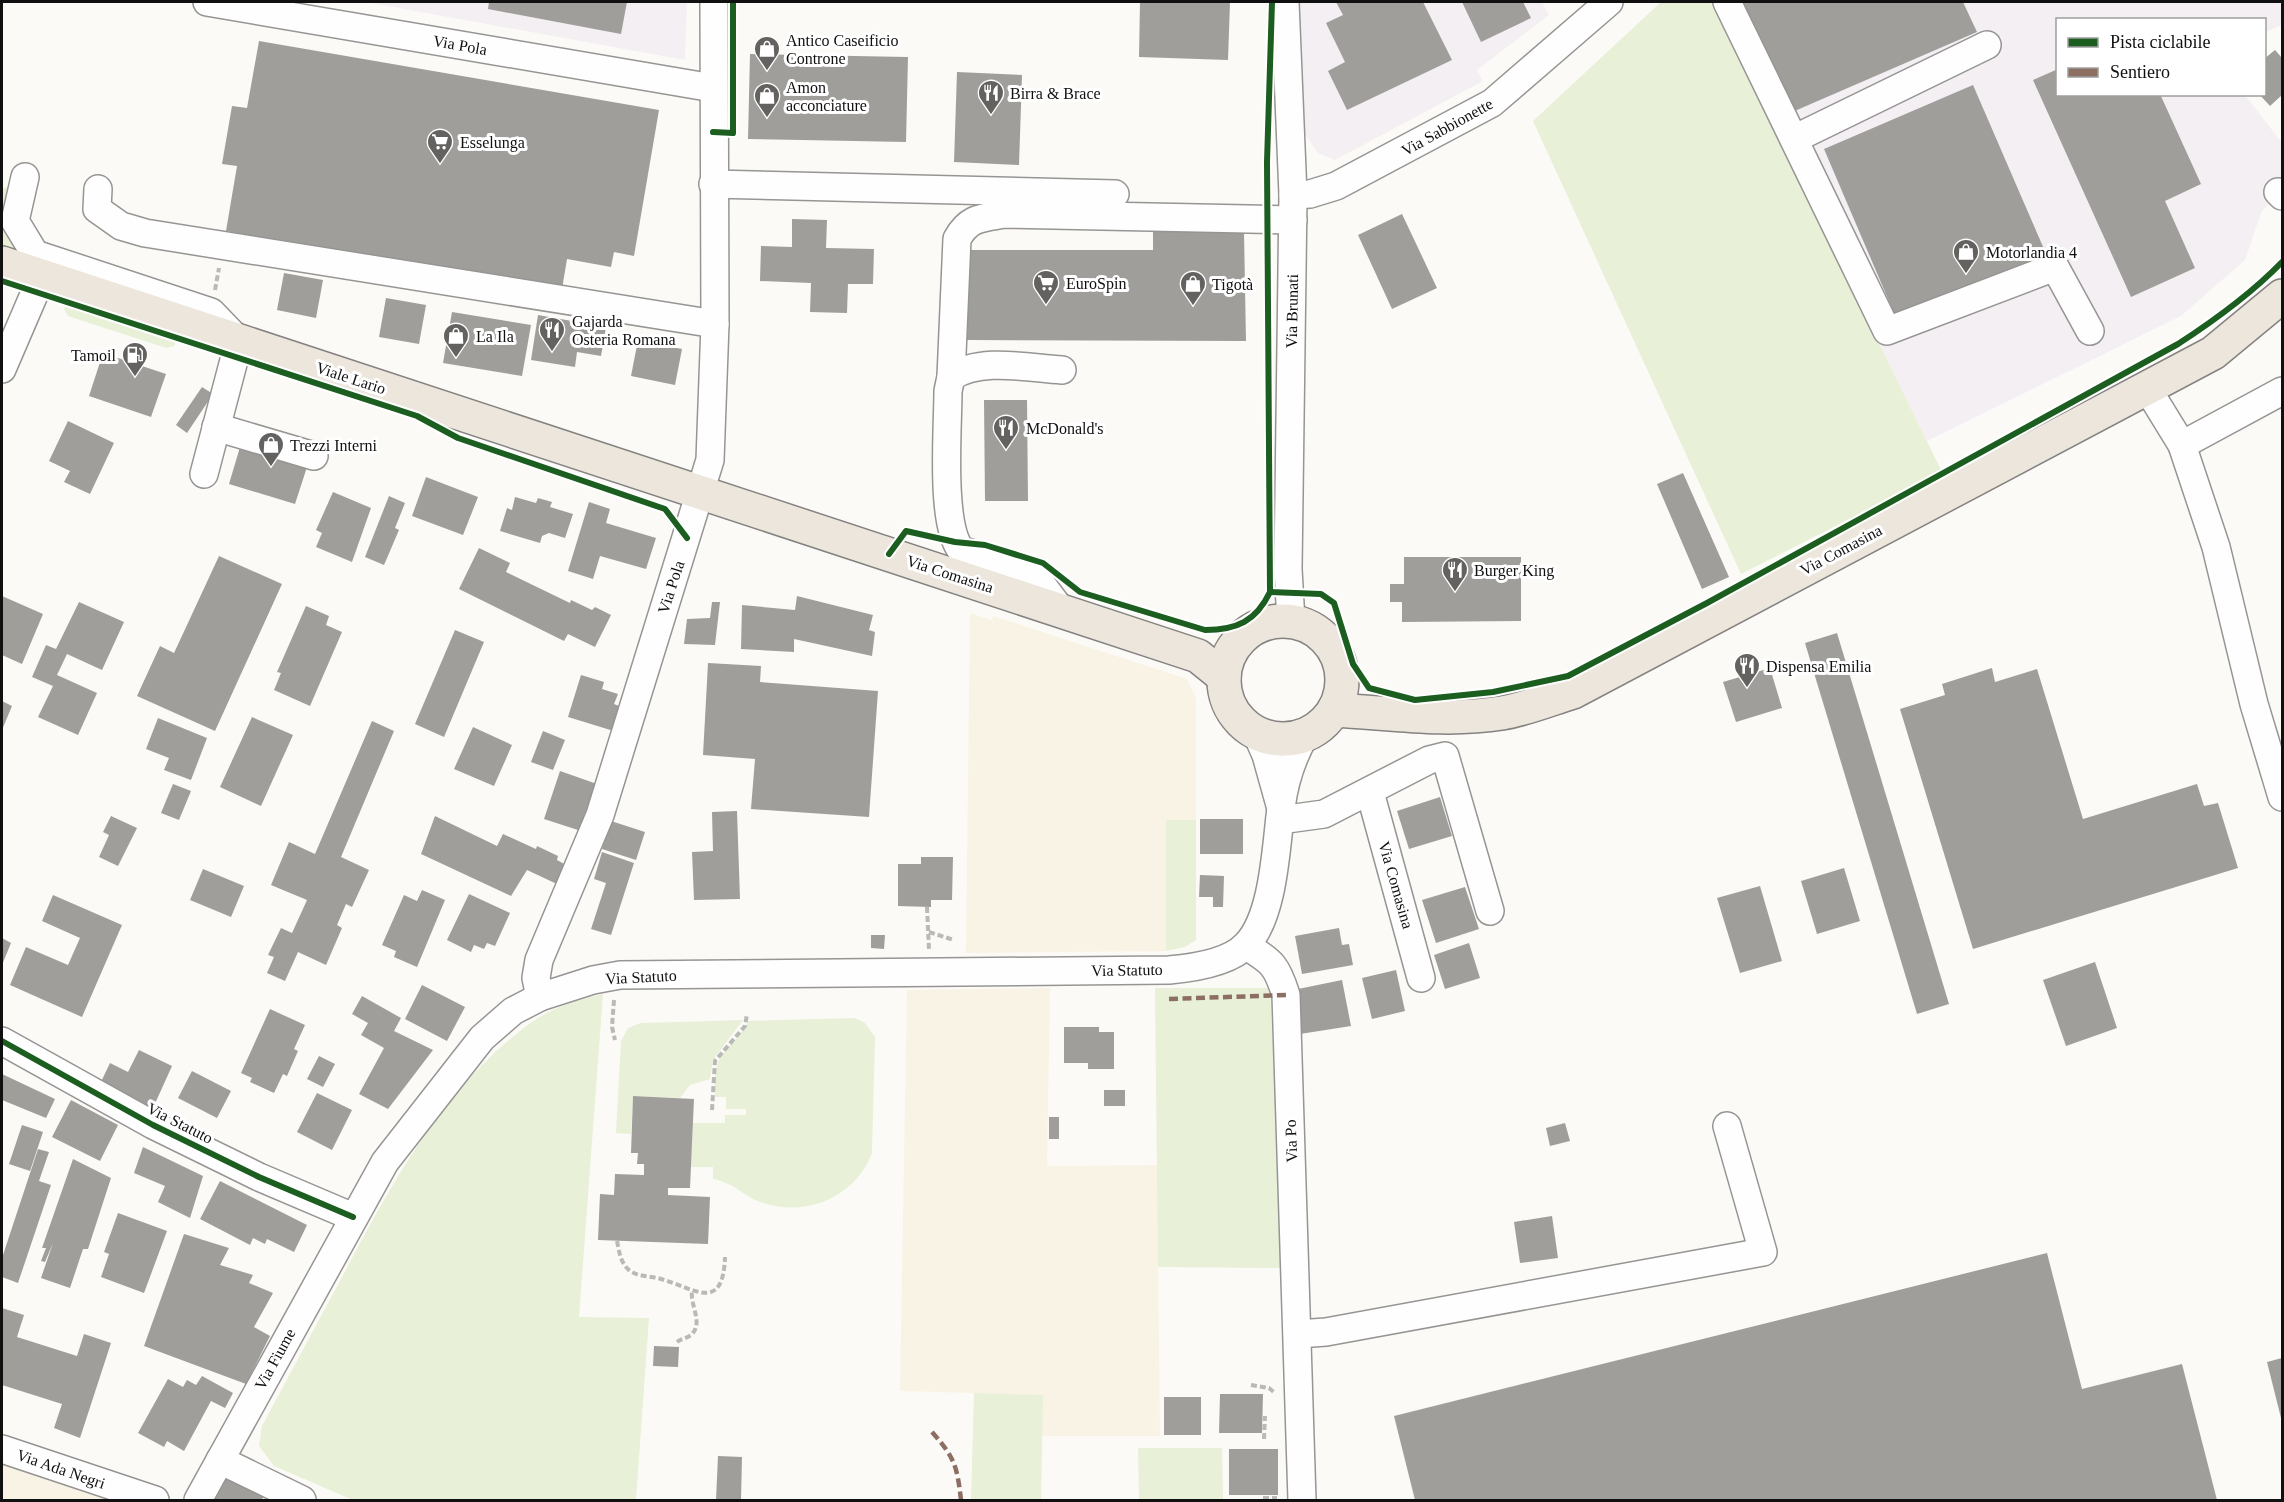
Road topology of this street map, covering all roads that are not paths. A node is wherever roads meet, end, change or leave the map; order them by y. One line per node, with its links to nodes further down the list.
1 (207, 2): 7 (street, Via Pola)
2 (714, 2): 7 (street, Via Pola)
3 (1286, 2): 13 (street, Via Brunati)
4 (1609, 2): 13 (street, Via Sabbionette)
5 (1727, 2): 8 (street)
6 (1987, 45): 8 (street)
7 (713, 88): 10 (street, Via Pola)
8 (1794, 139): 18 (street)
9 (25, 177): 20 (street)
10 (713, 184): 12 (street); 17 (street, Via Pola)
11 (98, 189): 17 (street)
12 (1115, 194)
13 (1293, 207): 23 (street, Via Sabbionette); 32 (street, Via Brunati)
14 (2, 263): 15 (main road, Viale Lario)
15 (42, 276): 19 (street); 20 (main road, Viale Lario)
16 (2283, 296): 24 (main road, Via Comasina)
17 (715, 324): 30 (street, Via Pola)
18 (2090, 331)
19 (7, 338): 21 (street)
20 (239, 341): 26 (street); 30 (main road, Viale Lario)
21 (2, 369)
22 (1062, 370): 23 (street)
23 (951, 377): 31 (street, Via Sabbionette)
24 (2147, 388): 27 (street); 36 (main road, Via Comasina)
25 (2283, 391): 27 (street)
26 (216, 427): 28 (street); 29 (street)
27 (2182, 445): 40 (street)
28 (314, 456)
29 (204, 474)
30 (701, 492): 31 (main road, Via Comasina); 45 (street, Via Pola)
31 (1061, 610): 34 (main road, Via Comasina)
32 (1291, 621): 33 (main road); 36 (main road)
33 (1237, 643): 34 (main road); 35 (main road)
34 (1198, 657): 35 (main road, Via Comasina)
35 (1224, 677): 37 (main road)
36 (1338, 701): 38 (main road)
37 (1256, 732): 38 (main road); 41 (street)
38 (1305, 735): 41 (street)
39 (1370, 792): 41 (street); 42 (street); 44 (street, Via Comasina)
40 (2283, 797)
41 (1280, 813): 43 (street)
42 (1490, 911)
43 (1246, 946): 45 (street, Via Statuto); 49 (street, Via Po)
44 (1421, 978)
45 (540, 997): 48 (street, Via Statuto)
46 (2, 1041): 48 (street, Via Statuto)
47 (1727, 1126): 49 (street)
48 (352, 1217): 51 (street, Via Fiume)
49 (1298, 1334): 55 (street, Via Po)
50 (2, 1449): 52 (street, Via Ada Negri)
51 (220, 1460): 53 (street, Via Fiume); 54 (street)
52 (155, 1500)
53 (198, 1500)
54 (302, 1500)
55 (1302, 1500)

